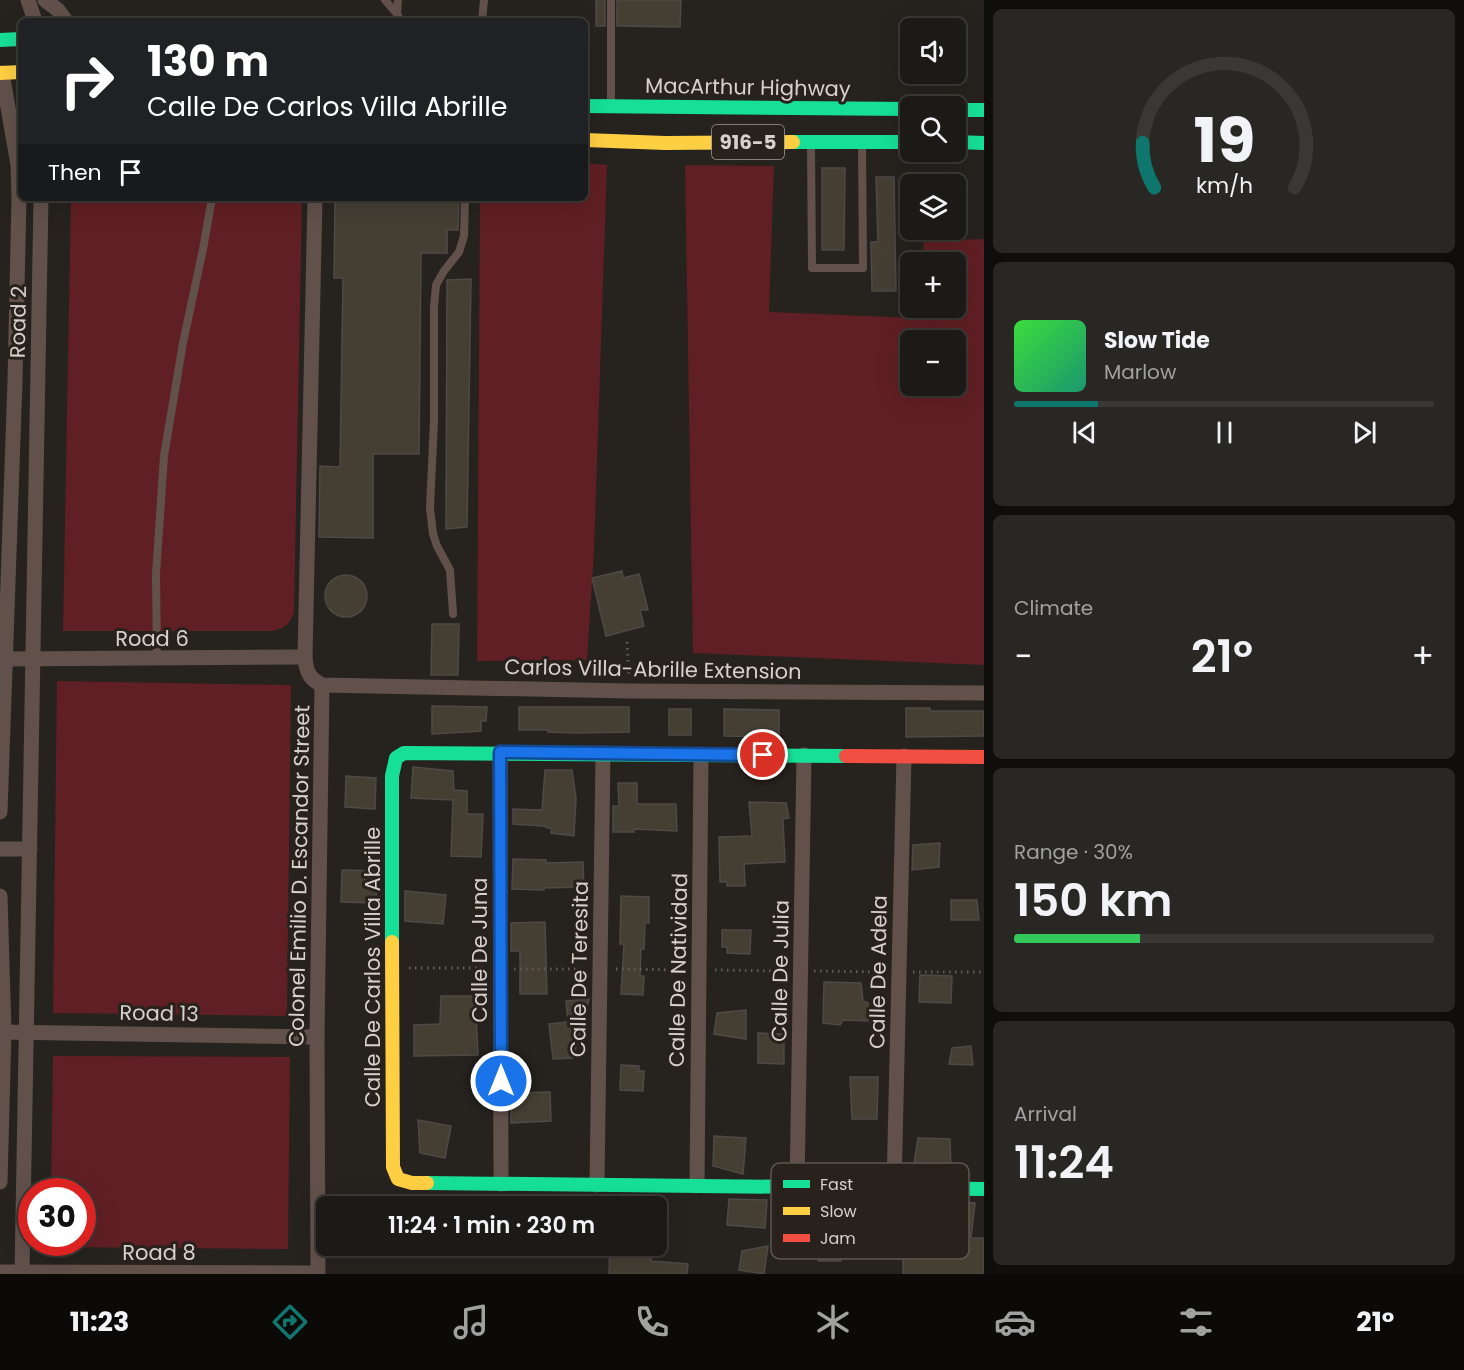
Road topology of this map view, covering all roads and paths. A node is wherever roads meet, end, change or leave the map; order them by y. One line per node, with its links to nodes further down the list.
1 (28, 0): 7 (street)
2 (45, 0): 8 (street)
3 (386, 0): 9 (lane)
4 (398, 0): 9 (lane)
5 (484, 0): 10 (lane)
6 (611, 0): 16 (lane)
7 (33, 18)
8 (64, 18)
9 (399, 18)
10 (482, 18)
11 (18, 39): 12 (street)
12 (0, 40)
13 (18, 72): 14 (street)
14 (1, 73): 27 (street, Road 2)
15 (588, 106): 16 (street, MacArthur Highway / 916-5)
16 (611, 106): 20 (street, MacArthur Highway / 916-5)
17 (966, 110): 18 (street)
18 (984, 110)
19 (900, 115): 20 (street, MacArthur Highway / 916-5)
20 (883, 125): 21 (street, MacArthur Highway / 916-5); 24 (street, MacArthur Highway / 916-5)
21 (900, 136)
22 (588, 141): 23 (street, MacArthur Highway / 916-5)
23 (811, 142): 24 (street, MacArthur Highway / 916-5); 24 (lane)
24 (862, 142)
25 (966, 142): 26 (street)
26 (984, 142)
27 (18, 174)
28 (19, 201): 33 (street, Road 2)
29 (41, 201): 34 (street, Road 2)
30 (211, 201): 39 (lane)
31 (315, 201): 37 (street, Colonel Emilio D. Escandor Street)
32 (465, 201): 35 (lane)
33 (15, 381): 34 (street); 40 (street, Road 2)
34 (38, 382): 38 (street, Road 2)
35 (453, 614)
36 (627, 642): 42 (path)
37 (305, 657): 39 (street, Road 6); 41 (street, Colonel Emilio D. Escandor Street)
38 (34, 659): 39 (street, Road 6); 40 (street, Road 6); 52 (street, Road 2)
39 (158, 659)
40 (3, 660): 50 (street, Road 2)
41 (322, 685): 42 (street, Carlos Villa-Abrille Extension); 56 (street, Colonel Emilio D. Escandor Street)
42 (630, 691): 43 (street, Carlos Villa-Abrille Extension)
43 (984, 693)
44 (500, 752): 45 (street, Calle De Carlos Villa Abrille); 60 (street, Calle De Juna); 60 (street, Calle De Carlos Villa Abrille)
45 (603, 753): 46 (street, Calle De Carlos Villa Abrille); 61 (street, Calle De Teresita)
46 (701, 754): 47 (street, Calle De Carlos Villa Abrille); 62 (street, Calle De Natividad)
47 (804, 755): 48 (street, Calle De Carlos Villa Abrille); 57 (street, Calle De Julia)
48 (904, 756): 49 (street, Calle De Carlos Villa Abrille); 58 (street, Calle De Adela)
49 (984, 757)
50 (0, 812)
51 (0, 849): 52 (street)
52 (30, 849): 55 (street, Road 2)
53 (0, 896): 54 (street)
54 (2, 1032): 55 (street, Road 13); 59 (street)
55 (26, 1032): 56 (street, Road 13); 67 (street, Road 2)
56 (317, 1037): 68 (street, Colonel Emilio D. Escandor Street)
57 (797, 1163)
58 (895, 1163)
59 (0, 1182)
60 (501, 1184): 61 (street, Calle De Carlos Villa Abrille)
61 (597, 1185): 62 (street, Calle De Carlos Villa Abrille)
62 (697, 1186): 63 (street, Calle De Carlos Villa Abrille)
63 (771, 1187)
64 (969, 1190): 65 (street, Calle De Carlos Villa Abrille)
65 (984, 1190)
66 (0, 1272): 67 (street, Road 8)
67 (22, 1273): 68 (street, Road 8)
68 (317, 1273)

